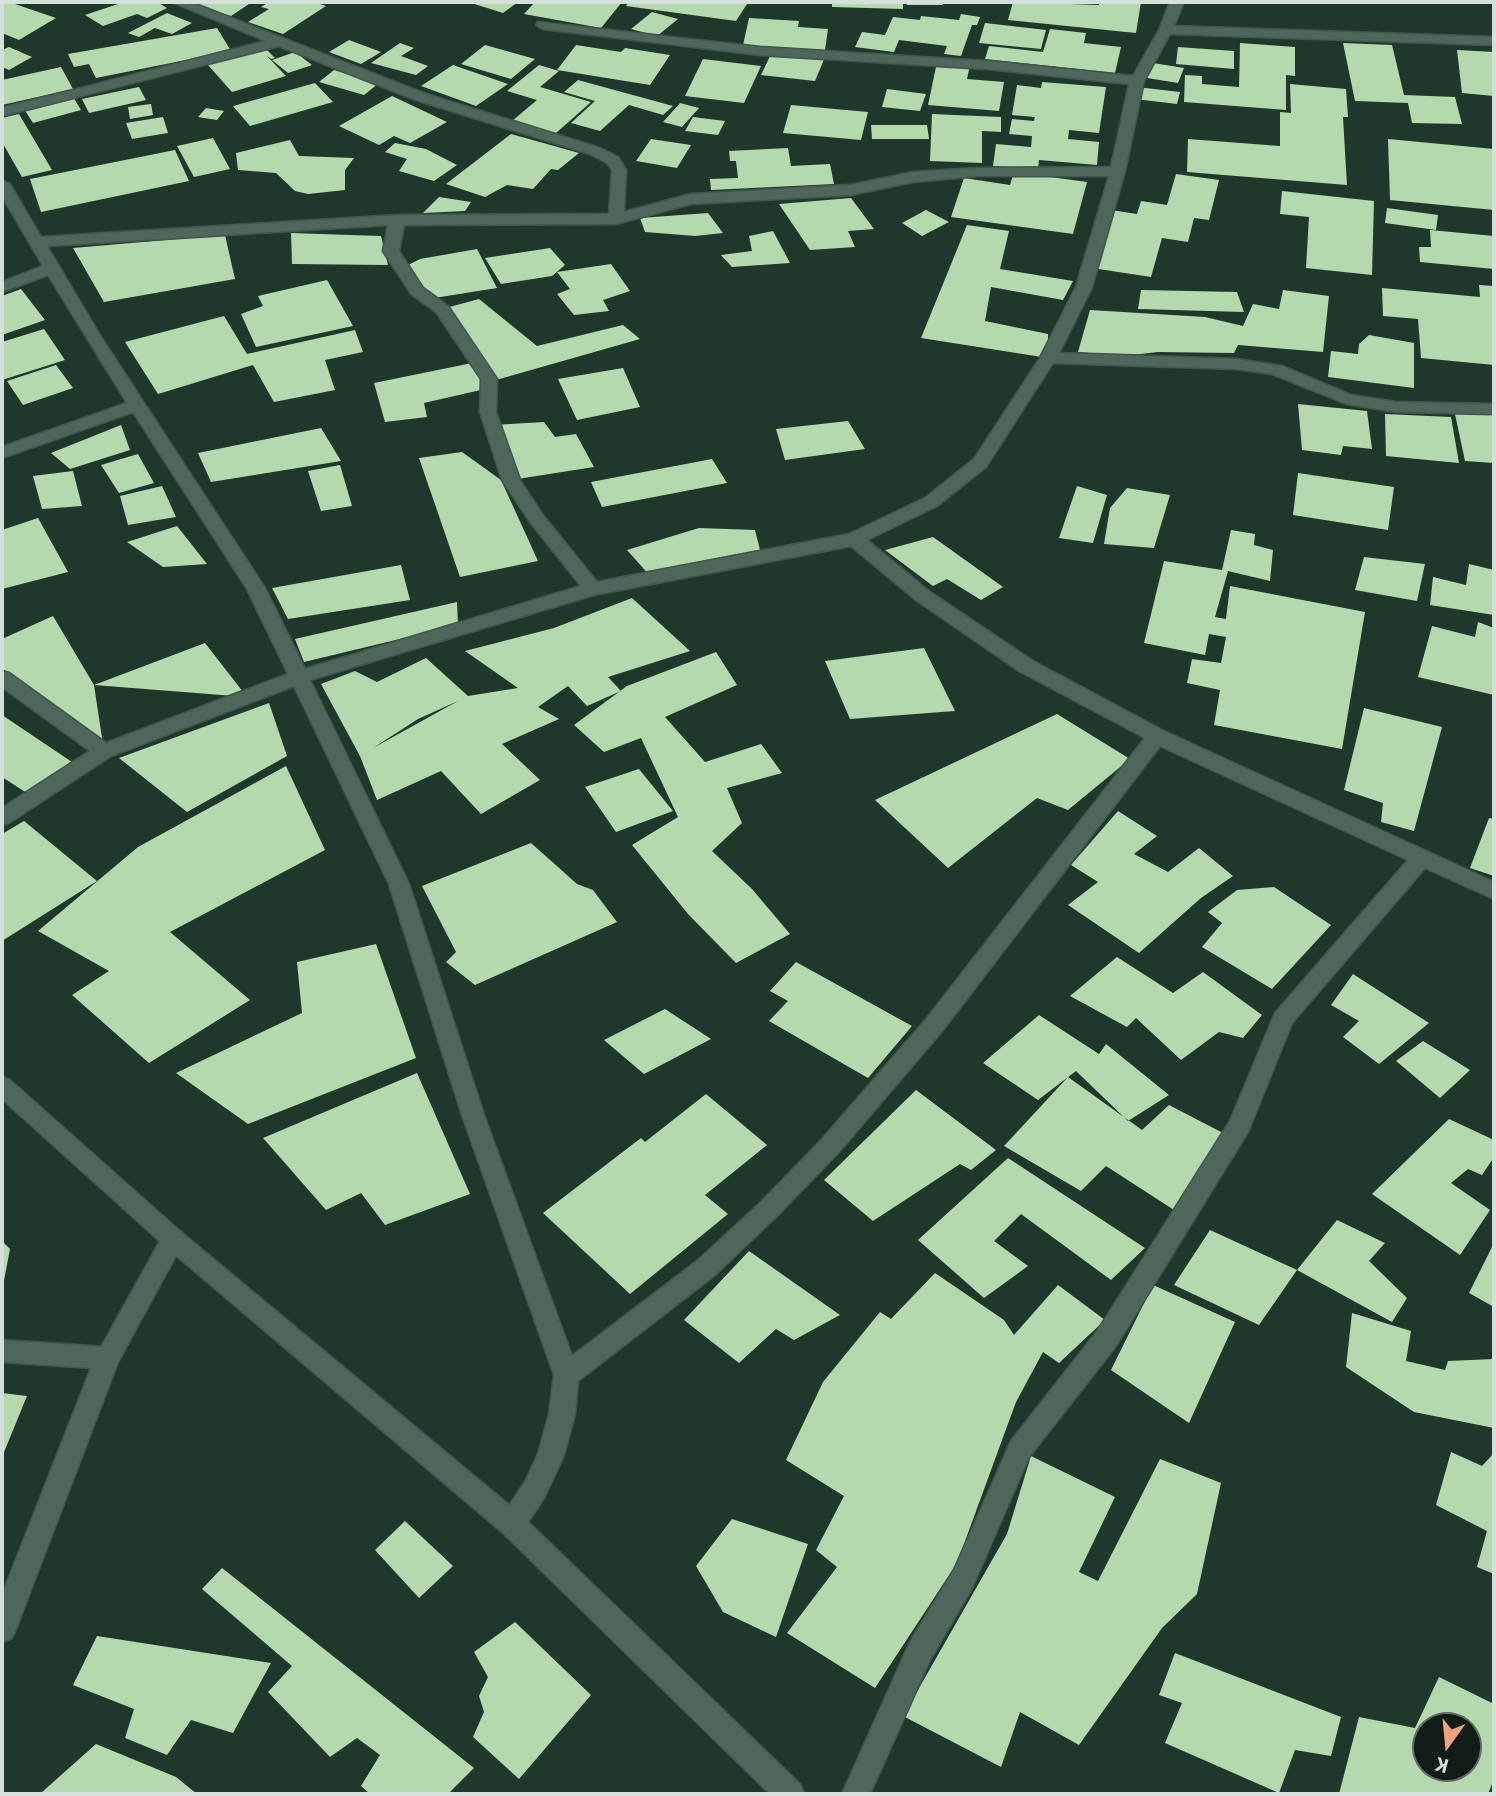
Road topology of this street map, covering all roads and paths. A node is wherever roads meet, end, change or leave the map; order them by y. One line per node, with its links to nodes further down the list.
1 (179, 2): 5 (street)
2 (1177, 2): 4 (street)
3 (543, 25): 7 (street)
4 (1166, 30): 6 (street); 7 (street)
5 (282, 41): 8 (street); 11 (street)
6 (1494, 41)
7 (1137, 81): 9 (street)
8 (2, 112)
9 (1118, 171): 11 (street); 16 (street)
10 (2, 184): 13 (street)
11 (616, 219): 12 (street)
12 (397, 220): 13 (street); 21 (street)
13 (36, 242): 14 (street)
14 (52, 268): 15 (street); 17 (street)
15 (2, 287)
16 (1048, 358): 18 (street); 20 (street)
17 (138, 405): 19 (street); 22 (street)
18 (1494, 409)
19 (2, 453)
20 (854, 539): 21 (street); 24 (street)
21 (593, 589): 22 (street)
22 (299, 677): 25 (street); 33 (street)
23 (2, 678): 25 (street)
24 (1157, 736): 27 (street); 33 (street)
25 (104, 751): 26 (street)
26 (2, 818)
27 (1422, 858): 28 (street); 37 (street)
28 (1494, 891)
29 (2, 1086): 30 (street)
30 (173, 1239): 32 (street); 34 (street)
31 (2, 1351): 32 (street)
32 (107, 1358): 35 (street)
33 (566, 1375): 34 (street)
34 (512, 1524): 36 (street)
35 (2, 1629)
36 (790, 1794)
37 (856, 1794)

